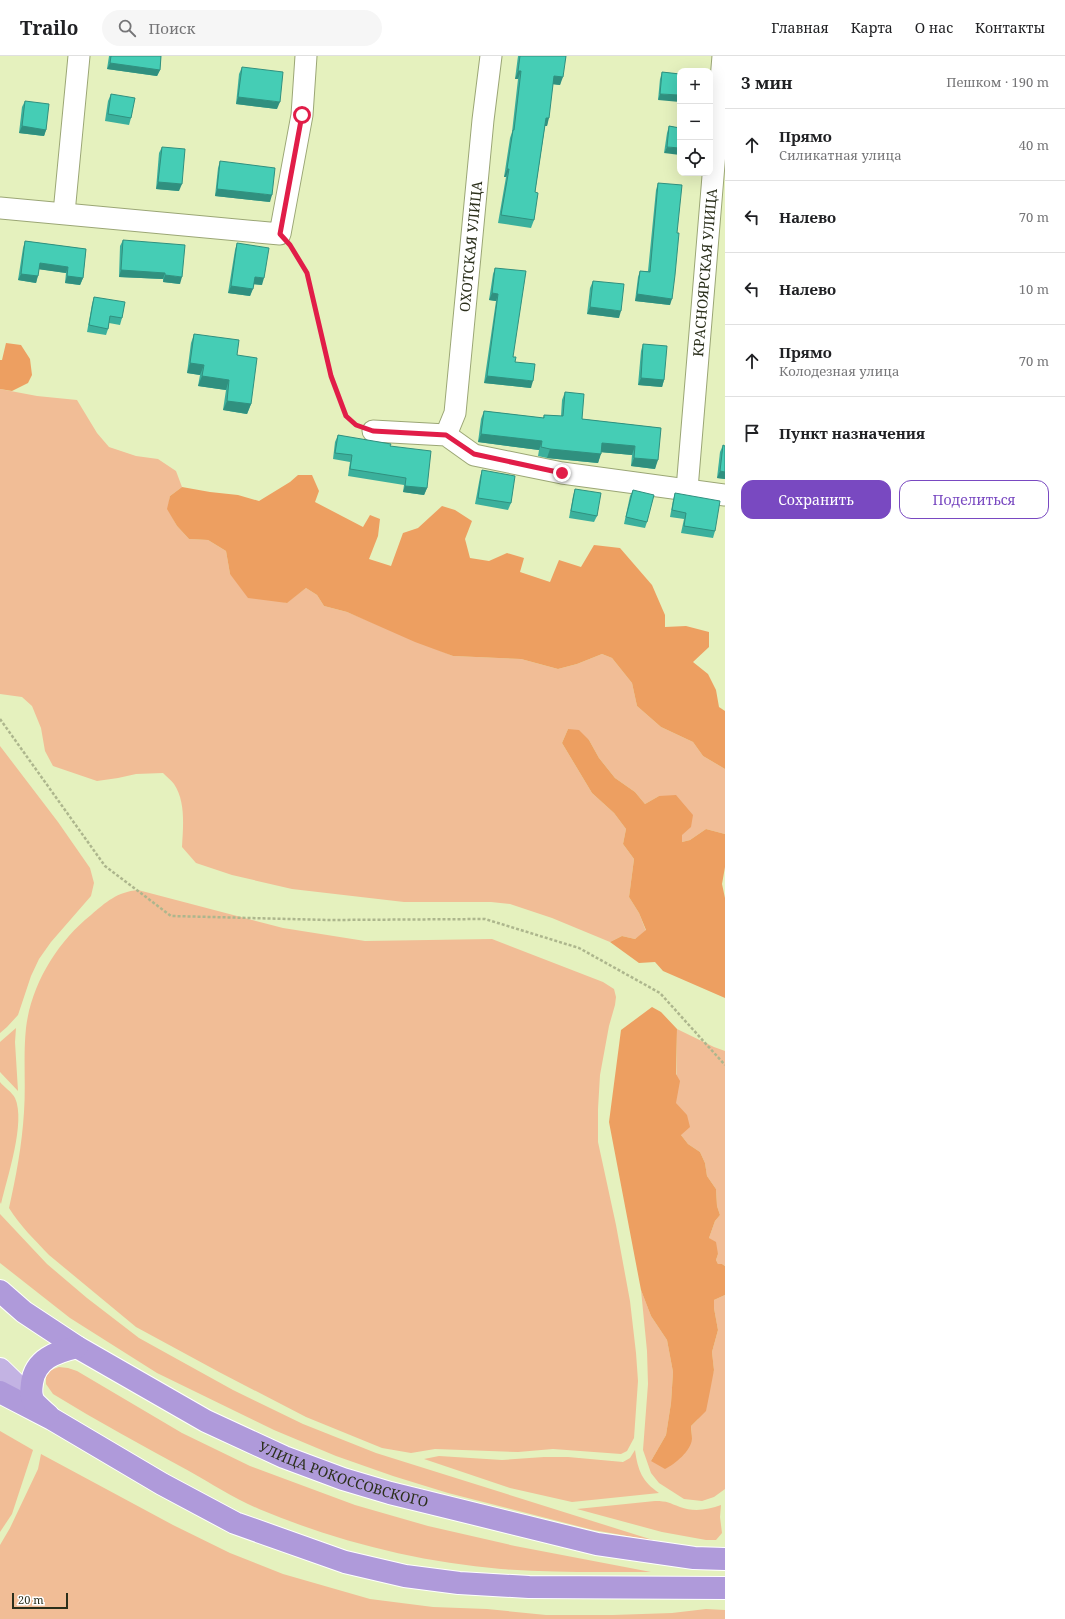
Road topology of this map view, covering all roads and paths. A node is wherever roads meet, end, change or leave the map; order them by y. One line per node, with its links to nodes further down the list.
1 (79, 56): 6 (street)
2 (306, 56): 7 (street)
3 (491, 56): 9 (street, ОХОТСКАЯ УЛИЦА)
4 (723, 56): 10 (street, КРАСНОЯРСКАЯ УЛИЦА)
5 (0, 208): 6 (street)
6 (64, 213): 7 (street)
7 (280, 234): 8 (path)
8 (373, 431): 9 (street)
9 (446, 435): 10 (street)
10 (686, 489): 11 (street)
11 (725, 495)
12 (0, 719): 13 (path)
13 (725, 1065)
14 (0, 1292): 15 (highway, УЛИЦА РОКОССОВСКОГО)
15 (77, 1347): 18 (highway); 20 (highway, УЛИЦА РОКОССОВСКОГО)
16 (0, 1369): 18 (main road)
17 (0, 1392): 19 (highway)
18 (33, 1400): 19 (highway)
19 (52, 1419): 21 (highway)
20 (725, 1559)
21 (725, 1588)

